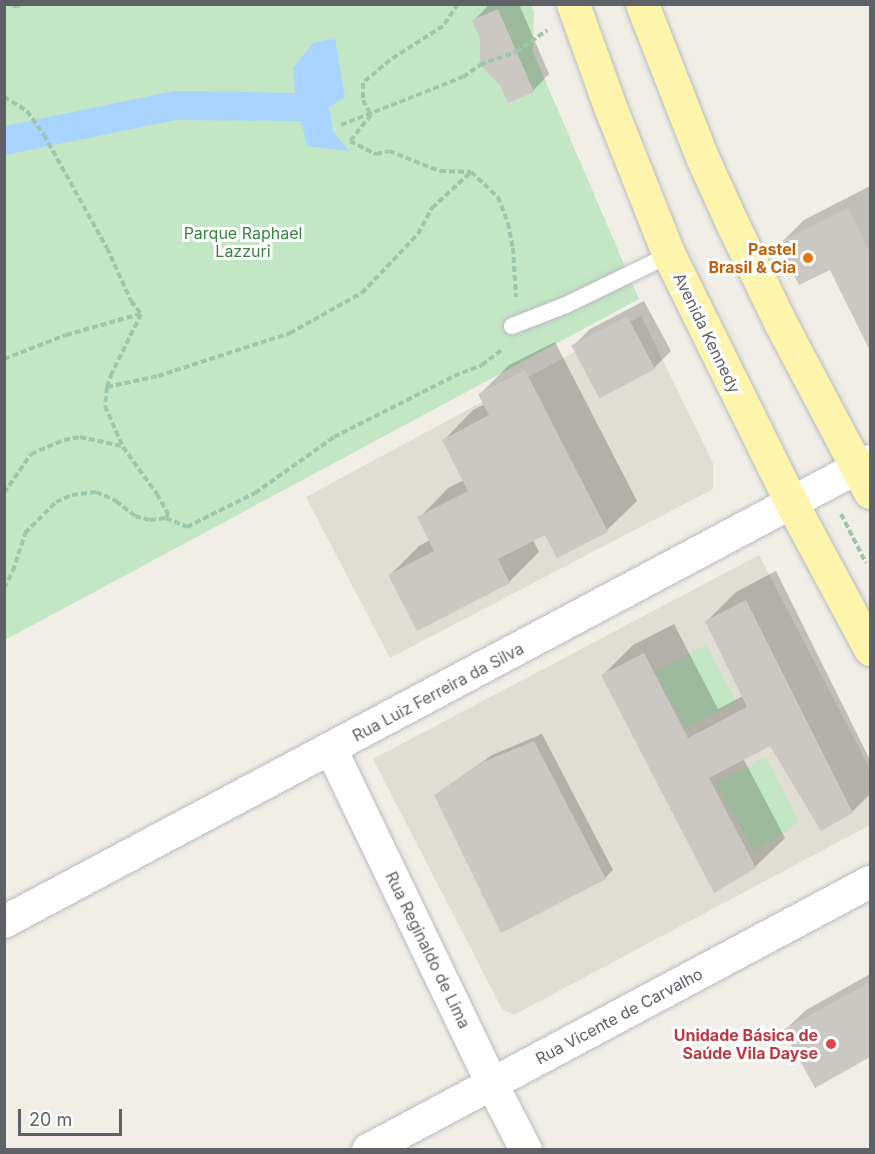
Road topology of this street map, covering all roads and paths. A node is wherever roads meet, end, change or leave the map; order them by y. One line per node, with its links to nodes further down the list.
1 (12, 4): 2 (path)
2 (21, 4)
3 (458, 4): 7 (path)
4 (642, 4): 16 (main road)
5 (574, 8): 7 (path); 10 (main road, Avenida Kennedy)
6 (4, 97): 11 (path)
7 (371, 115): 8 (path); 9 (path)
8 (341, 125)
9 (471, 171): 12 (path); 14 (path)
10 (669, 255): 12 (lane); 19 (main road, Avenida Kennedy)
11 (141, 314): 13 (path); 14 (path)
12 (512, 326): 20 (path)
13 (4, 359)
14 (107, 387): 15 (path)
15 (123, 447): 18 (path); 20 (path)
16 (866, 474): 17 (street, Rua Luiz Ferreira da Silva)
17 (826, 485): 19 (street, Rua Luiz Ferreira da Silva); 21 (path)
18 (4, 493)
19 (792, 504): 23 (main road, Avenida Kennedy); 24 (street, Rua Luiz Ferreira da Silva)
20 (166, 518): 22 (path)
21 (870, 572)
22 (4, 588)
23 (870, 649)
24 (331, 749): 26 (street, Rua Luiz Ferreira da Silva); 27 (street, Rua Reginaldo de Lima)
25 (870, 882): 27 (street, Rua Vicente de Carvalho)
26 (4, 922)
27 (492, 1084): 28 (street, Rua Vicente de Carvalho); 29 (street, Rua Reginaldo de Lima)
28 (368, 1149)
29 (526, 1149)

